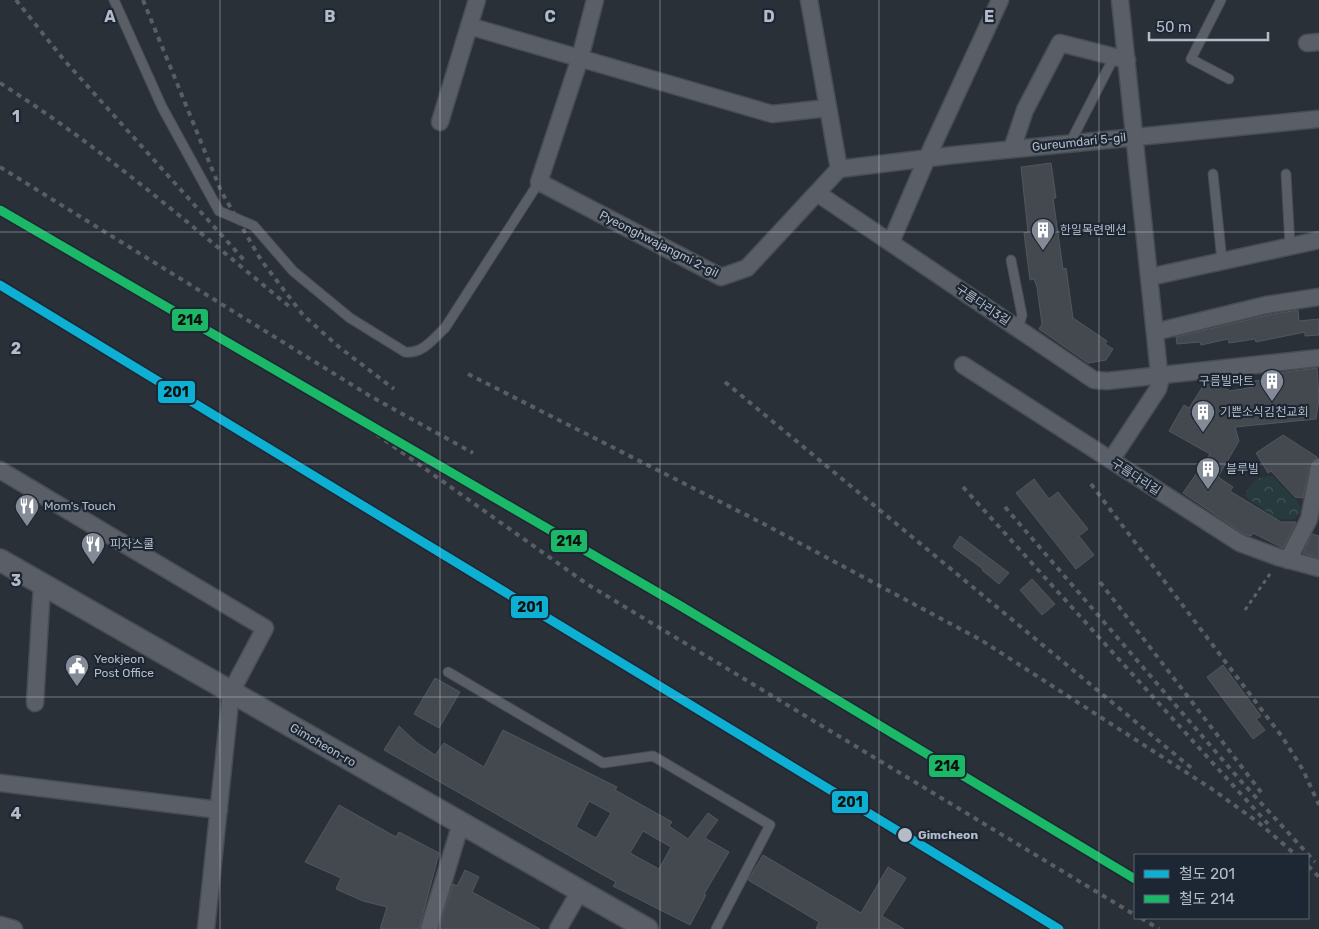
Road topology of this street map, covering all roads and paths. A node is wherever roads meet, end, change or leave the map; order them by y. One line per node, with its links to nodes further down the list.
1 (114, 0): 22 (lane)
2 (477, 0): 8 (street)
3 (595, 0): 9 (street)
4 (809, 0): 12 (street)
5 (1000, 0): 18 (street)
6 (1120, 0): 10 (street)
7 (1222, 0): 11 (lane)
8 (469, 26): 9 (street); 14 (street)
9 (580, 58): 12 (street); 22 (street)
10 (1120, 58): 15 (street); 16 (lane); 17 (street)
11 (1229, 79)
12 (828, 108): 19 (street)
13 (1319, 119): 15 (street, Gureumdari 5-gil)
14 (440, 122)
15 (1134, 137): 16 (street, Gureumdari 5-gil); 29 (street)
16 (1070, 143): 17 (street, Gureumdari 5-gil)
17 (1012, 149): 18 (street, Gureumdari 5-gil)
18 (927, 158): 19 (street, Gureumdari 5-gil); 25 (street)
19 (839, 169): 23 (street, Pyeonghwajangmi 2-gil)
20 (1213, 174): 28 (lane)
21 (1286, 174): 26 (lane)
22 (539, 182): 23 (street, Pyeonghwajangmi 2-gil)
23 (817, 193): 25 (street, 구름다리3길)
24 (1319, 240): 26 (street)
25 (891, 242): 31 (street, 구름다리3길)
26 (1290, 246): 28 (street)
27 (1010, 260): 31 (lane)
28 (1222, 261): 29 (street)
29 (1150, 276): 32 (street)
30 (1319, 297): 32 (street)
31 (1018, 329): 35 (street, 구름다리3길)
32 (1155, 332): 35 (street)
33 (1319, 358): 35 (street, 구름다리3길)
34 (963, 365): 36 (street, 구름다리길)
35 (1160, 374): 36 (street)
36 (1111, 460): 39 (street, 구름다리길)
37 (1319, 467): 39 (street)
38 (0, 470): 45 (street)
39 (1283, 559): 41 (street, 구름다리길); 43 (path)
40 (0, 560): 42 (street, Gimcheon-ro)
41 (1319, 568)
42 (42, 585): 45 (street, Gimcheon-ro); 46 (street)
43 (1245, 610)
44 (448, 672): 57 (lane)
45 (230, 692): 48 (street); 49 (street, Gimcheon-ro)
46 (35, 703)
47 (0, 783): 48 (street)
48 (219, 810): 53 (street)
49 (461, 823): 50 (street, Gimcheon-ro); 54 (street)
50 (580, 891): 55 (street); 56 (street, Gimcheon-ro)
51 (0, 925): 52 (street)
52 (14, 929)
53 (206, 929)
54 (428, 929)
55 (558, 929)
56 (646, 929)
57 (716, 929)

